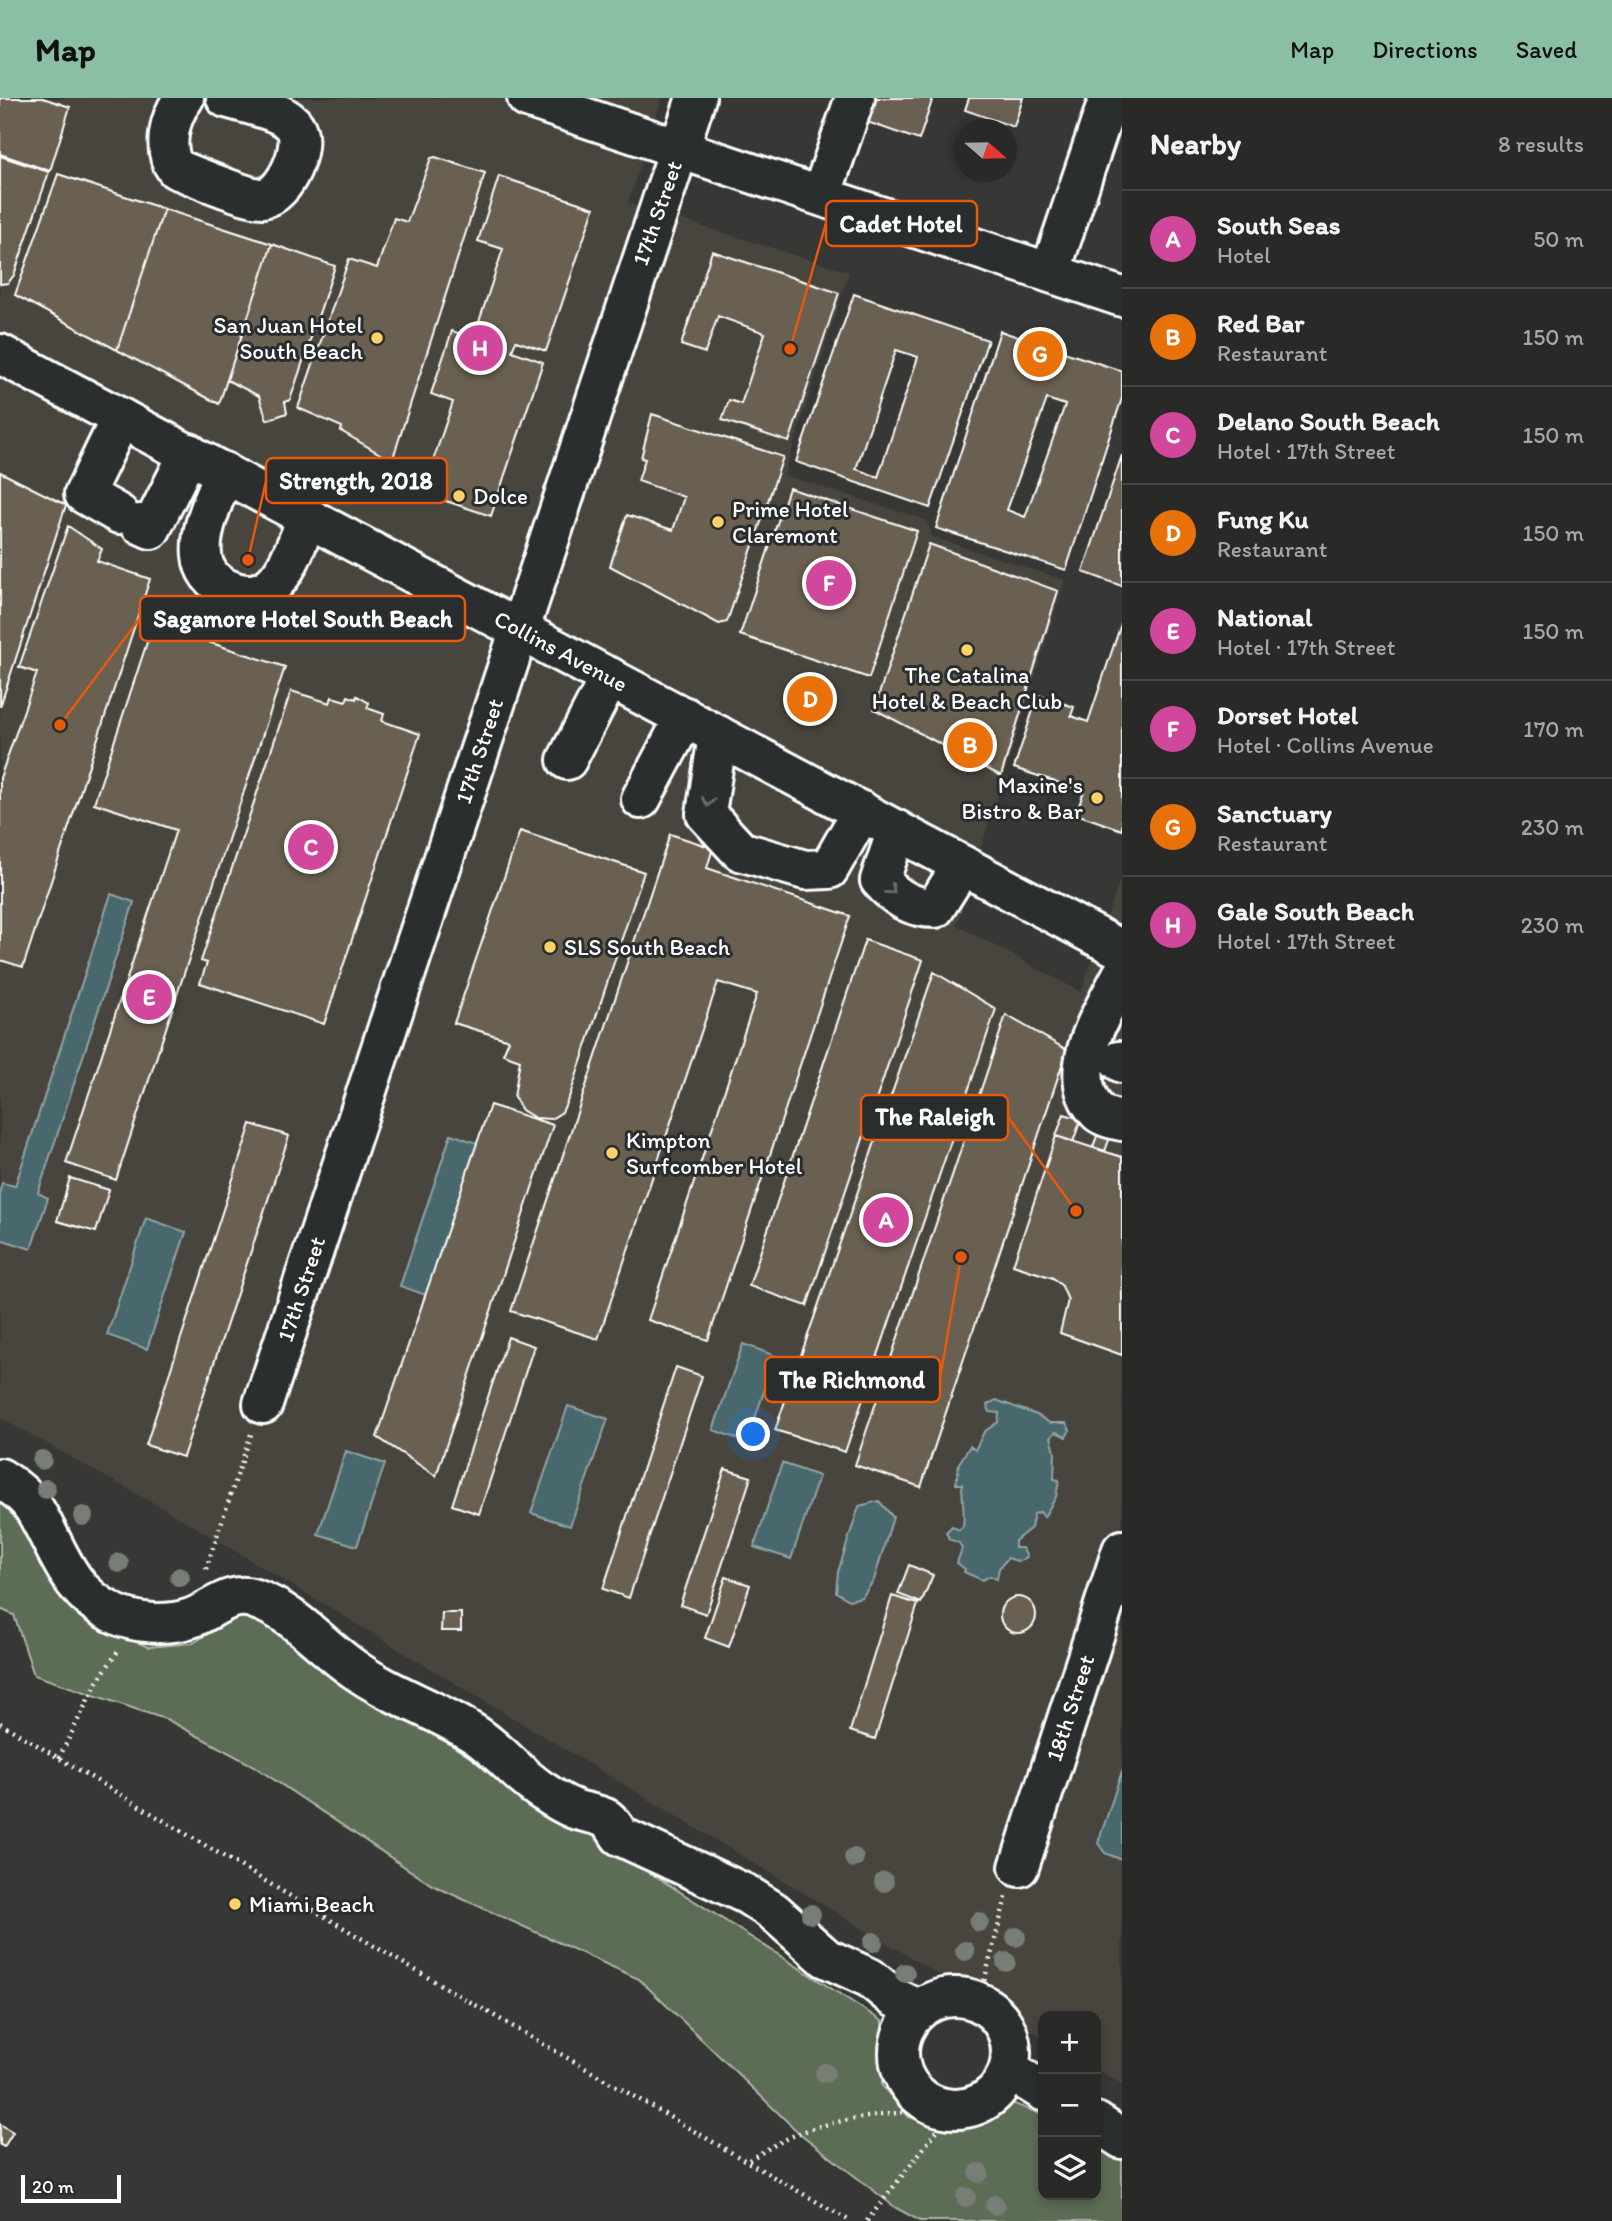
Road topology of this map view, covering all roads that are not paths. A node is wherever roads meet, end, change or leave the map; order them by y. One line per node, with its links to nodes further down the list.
1 (184, 98): 6 (street)
2 (527, 98): 7 (street)
3 (696, 98): 7 (street, 17th Street)
4 (855, 98): 8 (street)
5 (1110, 98): 9 (street)
6 (238, 100)
7 (679, 149): 8 (street); 16 (street, 17th Street)
8 (821, 196): 9 (street)
9 (1051, 273): 10 (street)
10 (1122, 297)
11 (0, 354): 12 (street, Collins Avenue)
12 (121, 418): 13 (street, Collins Avenue); 13 (street)
13 (188, 453): 14 (street, Collins Avenue)
14 (224, 472): 15 (street, Collins Avenue); 15 (street)
15 (308, 517): 16 (street, Collins Avenue)
16 (519, 629): 17 (street, Collins Avenue); 28 (street, 17th Street)
17 (610, 677): 18 (street, Collins Avenue); 20 (street)
18 (685, 717): 19 (street, Collins Avenue); 21 (street)
19 (718, 735): 22 (street, Collins Avenue); 22 (street, one-way to 22)
20 (567, 760)
21 (641, 799)
22 (862, 811): 23 (street, Collins Avenue)
23 (897, 830): 24 (street, Collins Avenue); 24 (street, one-way to 24)
24 (962, 865): 25 (street, Collins Avenue)
25 (1122, 950)
26 (1122, 975): 27 (street)
27 (1122, 1121)
28 (263, 1404)
29 (0, 1478): 32 (street)
30 (1122, 1550): 31 (street, 18th Street)
31 (1018, 1867)
32 (918, 2009): 33 (street); 33 (street)
33 (1009, 2070): 34 (street)
34 (1038, 2088)
35 (1101, 2125): 36 (street)
36 (1122, 2139)

